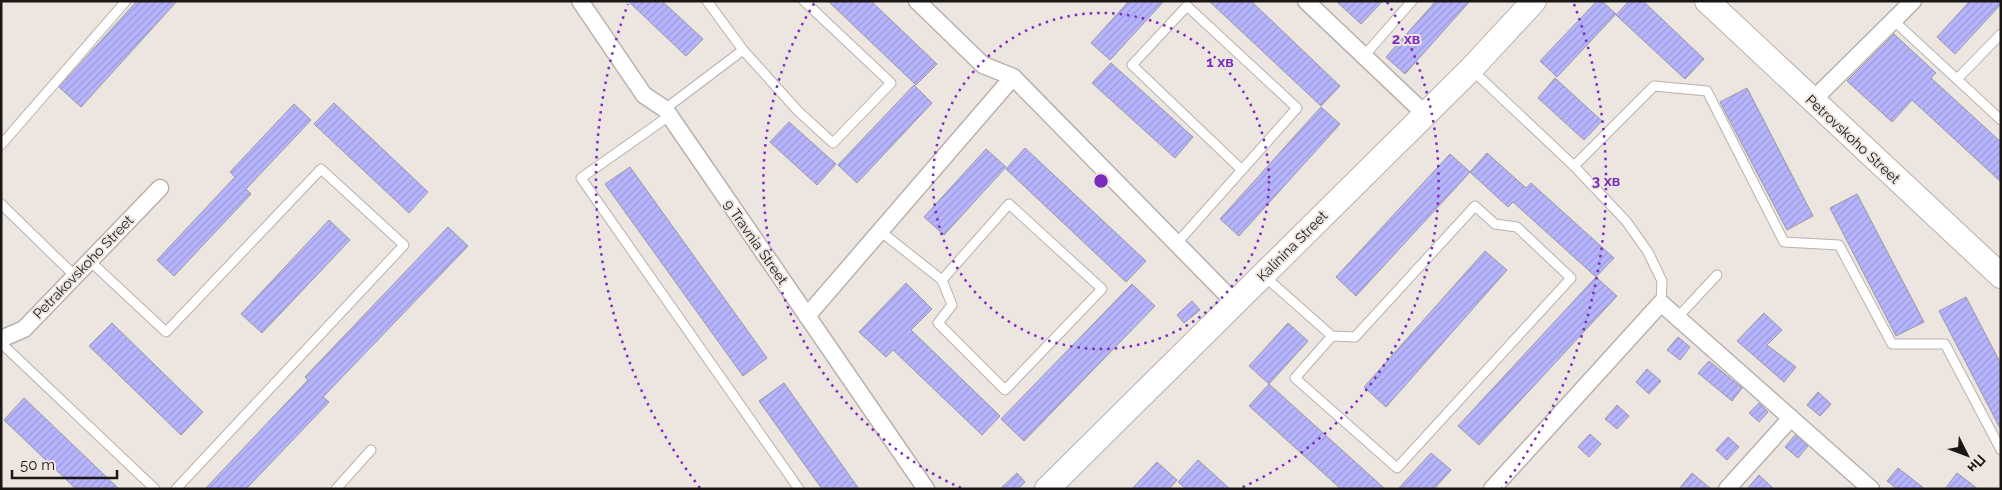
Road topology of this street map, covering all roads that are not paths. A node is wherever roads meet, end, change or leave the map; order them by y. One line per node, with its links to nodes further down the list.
1 (126, 1): 22 (lane)
2 (580, 1): 19 (street, 9 Travnia Street)
3 (706, 1): 13 (lane)
4 (804, 1): 13 (lane)
5 (917, 1): 16 (street)
6 (1306, 1): 14 (street)
7 (1534, 1): 15 (street, Kalinina Street)
8 (1707, 1): 18 (street, Petrovskoho Street)
9 (1912, 1): 11 (street)
10 (1409, 2): 14 (lane)
11 (1893, 20): 17 (lane); 18 (street)
12 (2001, 34): 17 (lane)
13 (743, 50): 19 (lane)
14 (1364, 56): 20 (street)
15 (1471, 69): 20 (street, Kalinina Street); 23 (lane)
16 (1013, 77): 27 (street); 28 (street)
17 (1957, 80): 21 (lane)
18 (1812, 101): 33 (street, Petrovskoho Street)
19 (667, 113): 37 (street, 9 Travnia Street); 47 (lane)
20 (1425, 114): 30 (street, Kalinina Street)
21 (2001, 120)
22 (1, 145)
23 (1574, 166): 36 (lane); 43 (lane)
24 (1242, 170): 24 (lane); 28 (lane)
25 (160, 188): 29 (street, Petrakovskoho Street)
26 (1, 204): 32 (lane)
27 (880, 231): 34 (lane); 37 (street)
28 (1176, 243): 35 (street)
29 (90, 261): 32 (street, Petrakovskoho Street); 45 (lane)
30 (1263, 274): 35 (street, Kalinina Street); 39 (lane)
31 (1718, 275): 38 (lane)
32 (75, 276): 40 (street, Petrakovskoho Street)
33 (2001, 276)
34 (942, 280): 34 (lane)
35 (1235, 303): 49 (street, Kalinina Street)
36 (1661, 303): 38 (street); 50 (street)
37 (807, 316): 48 (street, 9 Travnia Street)
38 (1677, 318): 41 (street)
39 (1332, 336): 39 (lane)
40 (1, 341): 44 (lane)
41 (1791, 418): 51 (street); 52 (street)
42 (371, 450): 46 (lane)
43 (2001, 450)
44 (155, 489)
45 (176, 489)
46 (336, 489)
47 (799, 489)
48 (926, 489)
49 (1047, 489)
50 (1492, 489)
51 (1727, 489)
52 (1871, 489)

